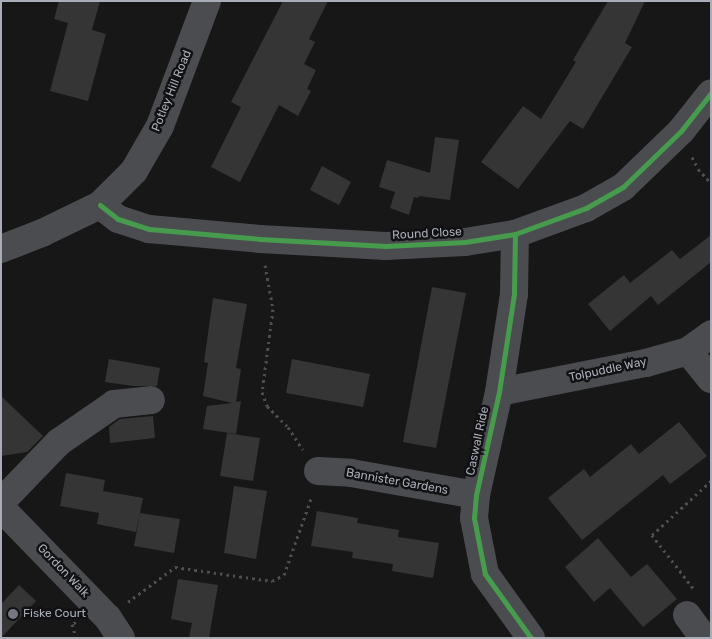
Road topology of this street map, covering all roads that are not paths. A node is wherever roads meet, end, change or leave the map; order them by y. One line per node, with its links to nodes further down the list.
1 (207, 1): 3 (street, Potley Hill Road)
2 (711, 93): 4 (street, Round Close)
3 (100, 206): 4 (street, Round Close); 5 (street, Potley Hill Road)
4 (515, 234): 9 (street, Caswall Ride)
5 (1, 249)
6 (711, 334): 7 (street, Tolpuddle Way)
7 (688, 351): 8 (street); 9 (street, Tolpuddle Way)
8 (711, 380)
9 (499, 392): 12 (street, Caswall Ride)
10 (151, 400): 13 (street)
11 (318, 471): 12 (street, Bannister Gardens)
12 (476, 495): 17 (street, Caswall Ride)
13 (1, 502)
14 (1, 508): 16 (street, Gordon Walk)
15 (687, 615): 18 (street)
16 (114, 628)
17 (531, 638)
18 (704, 638)

